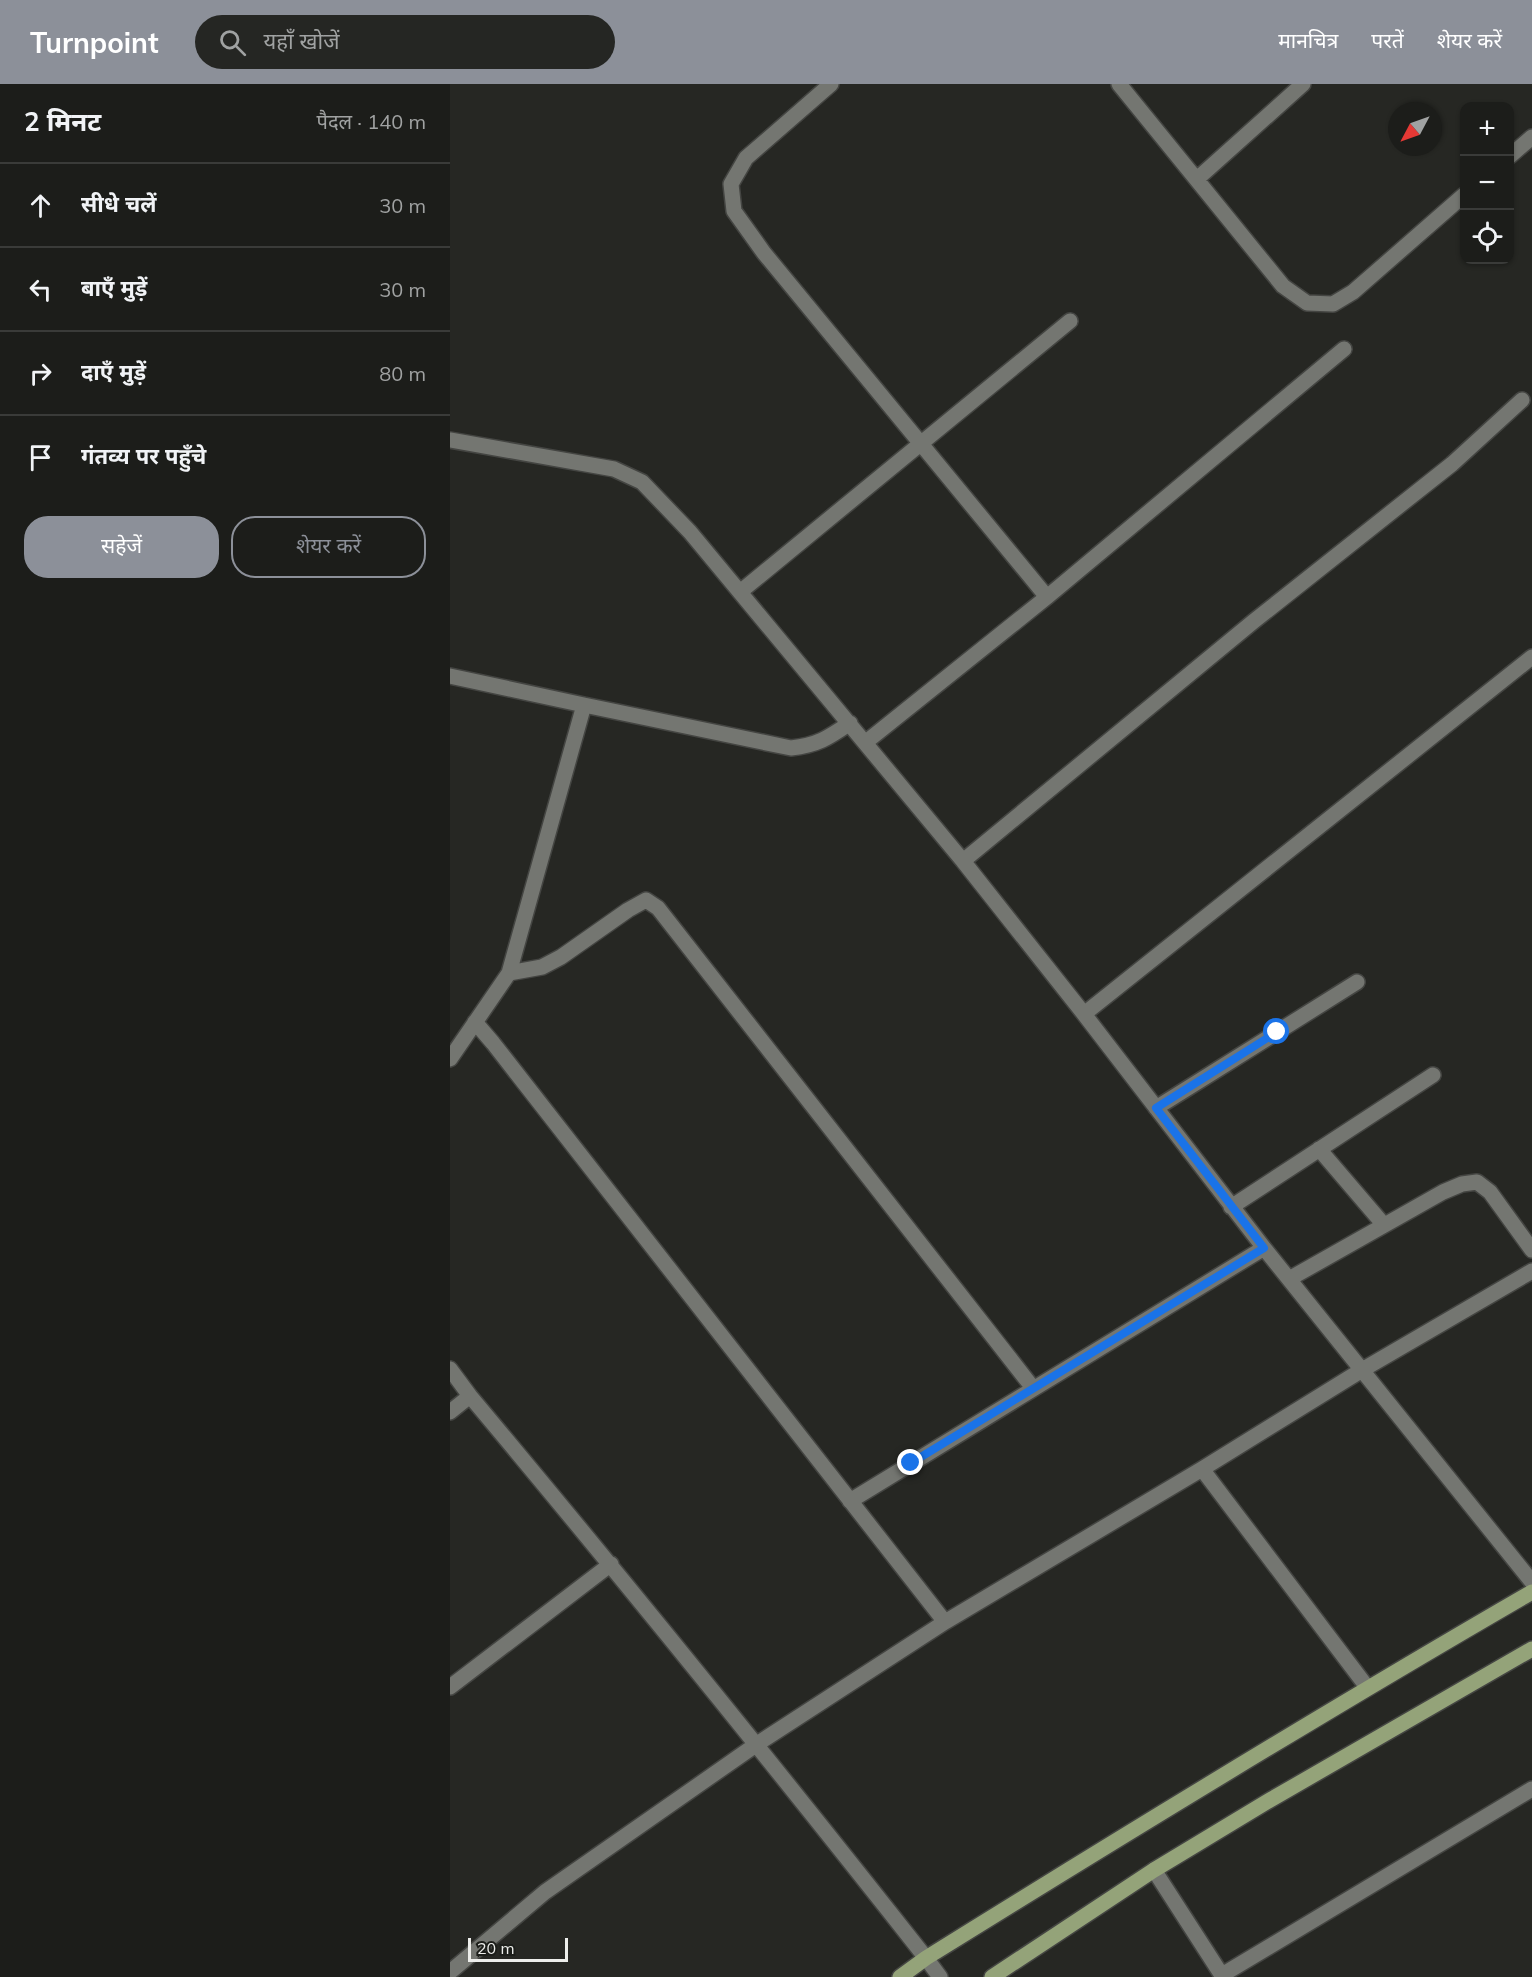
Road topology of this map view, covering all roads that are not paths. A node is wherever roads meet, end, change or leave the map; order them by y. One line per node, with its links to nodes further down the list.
1 (831, 84): 12 (street)
2 (1119, 84): 6 (street)
3 (1303, 84): 6 (street)
4 (1532, 137): 5 (street)
5 (1514, 152)
6 (1197, 180): 7 (street)
7 (1460, 198)
8 (1070, 321): 12 (street)
9 (1344, 349): 14 (street)
10 (1522, 400): 20 (street)
11 (450, 440): 13 (street)
12 (920, 445): 13 (street); 14 (street)
13 (740, 592): 18 (street)
14 (1047, 597): 19 (street)
15 (1532, 657): 23 (street)
16 (450, 676): 17 (street)
17 (584, 705): 18 (street); 21 (street)
18 (850, 723): 19 (street)
19 (866, 742): 20 (street)
20 (963, 861): 23 (street)
21 (509, 973): 24 (street); 37 (street)
22 (1357, 982): 27 (street)
23 (1084, 1014): 27 (street)
24 (475, 1022): 25 (street); 41 (street)
25 (450, 1059)
26 (1432, 1075): 28 (street)
27 (1156, 1108): 29 (street)
28 (1319, 1149): 29 (street); 30 (street)
29 (1231, 1207): 31 (street)
30 (1384, 1225): 32 (street); 34 (street)
31 (1264, 1248): 34 (street); 37 (street)
32 (1532, 1250)
33 (1532, 1272): 36 (street)
34 (1289, 1279): 36 (street)
35 (450, 1369): 38 (street)
36 (1362, 1370): 40 (street); 43 (street)
37 (1033, 1388): 41 (street)
38 (470, 1396): 39 (street); 42 (street)
39 (450, 1412)
40 (1202, 1469): 45 (street); 48 (street)
41 (850, 1501): 45 (street)
42 (611, 1564): 47 (street); 49 (street)
43 (1532, 1582)
44 (1532, 1592): 48 (main road)
45 (945, 1622): 49 (street)
46 (1532, 1648): 51 (main road)
47 (450, 1687)
48 (1366, 1688): 52 (main road)
49 (757, 1744): 52 (street); 53 (street)
50 (1532, 1789): 54 (street)
51 (1154, 1870): 54 (street); 57 (main road)
52 (926, 1958): 55 (main road); 56 (street)
53 (450, 1972)
54 (1222, 1976)
55 (900, 1977)
56 (940, 1977)
57 (992, 1977)

